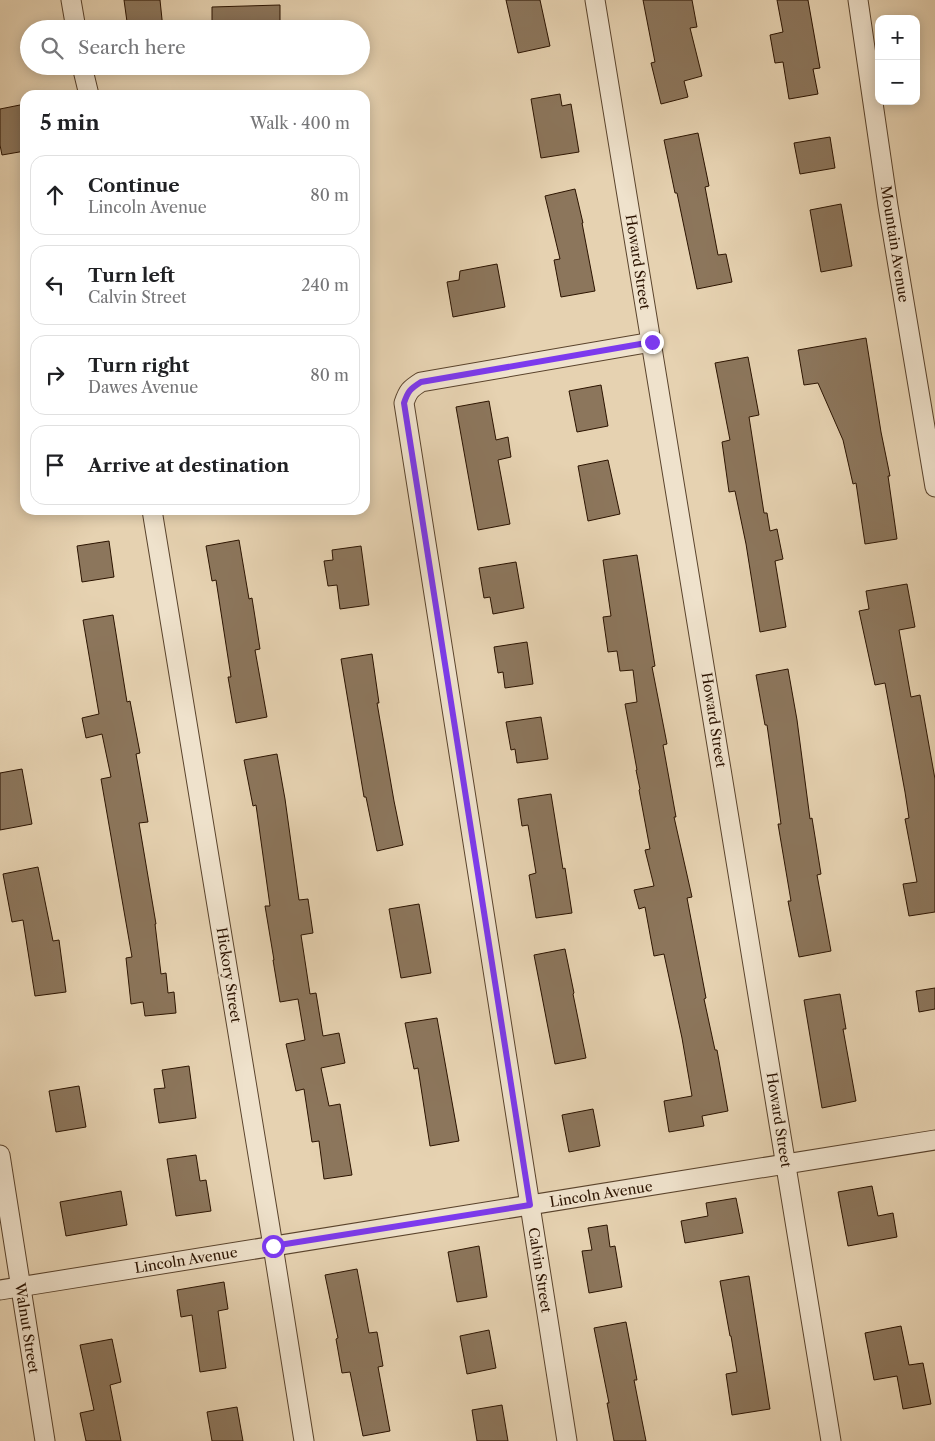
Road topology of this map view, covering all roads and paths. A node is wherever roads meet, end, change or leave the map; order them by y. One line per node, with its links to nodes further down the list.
1 (71, 0): 4 (street)
2 (595, 0): 7 (street, Howard Street)
3 (858, 0): 8 (street, Mountain Avenue)
4 (74, 20)
5 (84, 75): 6 (street)
6 (89, 90)
7 (652, 342): 12 (street, Howard Street); 13 (street, Calvin Street)
8 (935, 487)
9 (153, 515): 14 (street, Hickory Street)
10 (935, 1140): 12 (street, Lincoln Avenue)
11 (0, 1155): 15 (street, Walnut Street)
12 (787, 1164): 13 (street, Lincoln Avenue); 20 (street, Howard Street)
13 (530, 1205): 14 (street, Lincoln Avenue); 19 (street, Calvin Street)
14 (273, 1246): 15 (street, Lincoln Avenue); 18 (street, Hickory Street)
15 (21, 1287): 16 (street, Lincoln Avenue); 17 (street, Walnut Street)
16 (0, 1290)
17 (45, 1441)
18 (304, 1441)
19 (567, 1441)
20 (831, 1441)

